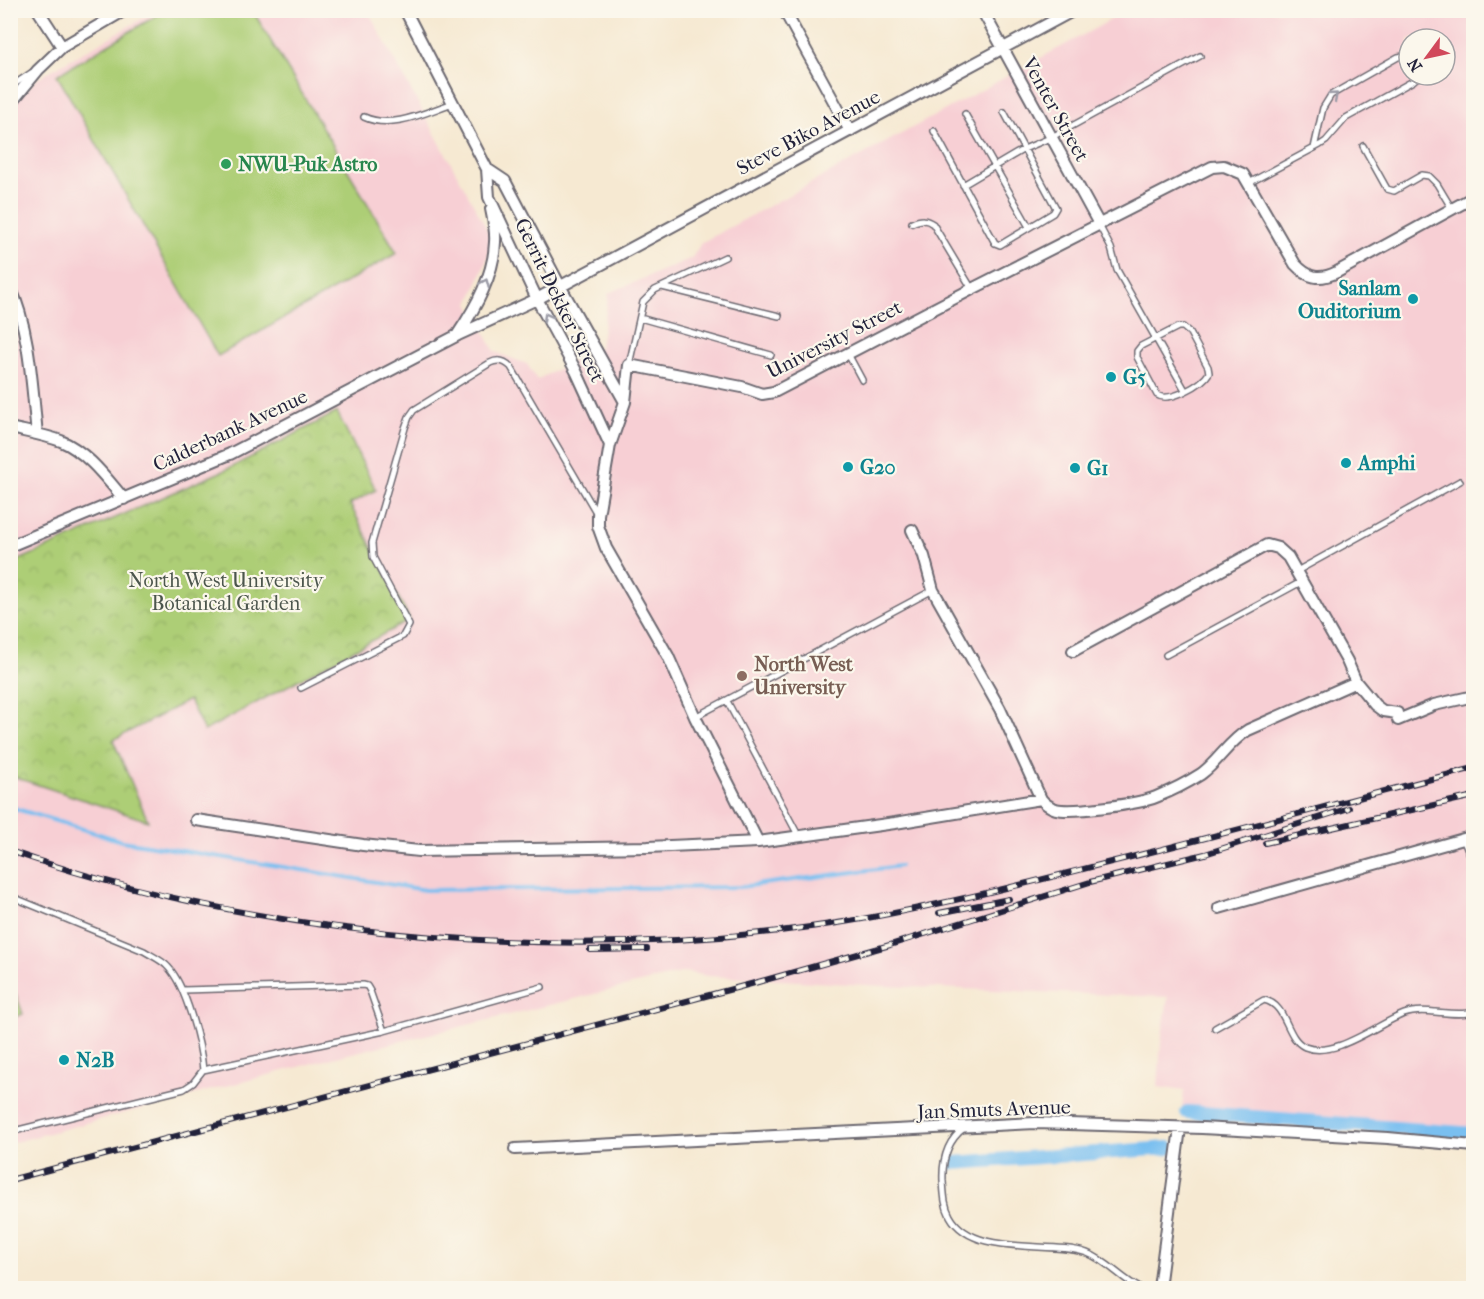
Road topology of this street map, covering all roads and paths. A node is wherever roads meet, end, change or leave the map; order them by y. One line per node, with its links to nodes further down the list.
1 (38, 10): 7 (street)
2 (126, 10): 7 (street)
3 (405, 10): 14 (street, Gerrit Dekker Street)
4 (784, 10): 19 (street)
5 (981, 10): 8 (street, Venter Street)
6 (1074, 10): 8 (street, Steve Biko Avenue)
7 (62, 47): 11 (street)
8 (1002, 49): 19 (street, Steve Biko Avenue); 21 (street, Venter Street)
9 (1200, 56): 21 (lane)
10 (1397, 58): 23 (lane, one-way to 10)
11 (38, 70): 12 (lane); 15 (street)
12 (10, 87)
13 (1402, 87): 23 (lane)
14 (453, 103): 18 (lane); 26 (street, Gerrit Dekker Street)
15 (10, 104)
16 (1004, 112): 24 (lane)
17 (965, 114): 25 (lane)
18 (364, 117)
19 (850, 131): 36 (street, Steve Biko Avenue)
20 (934, 131): 28 (lane)
21 (1050, 138): 24 (lane); 33 (street, Venter Street)
22 (1364, 146): 31 (lane)
23 (1314, 148): 27 (lane)
24 (1024, 150): 25 (lane); 34 (lane)
25 (994, 166): 28 (lane); 34 (lane)
26 (487, 169): 29 (street, Gerrit Dekker Street); 36 (street, Gerrit Dekker Street)
27 (1249, 183): 31 (street, University Street); 33 (street, University Street)
28 (963, 184): 34 (lane)
29 (489, 196): 40 (street, Gerrit Dekker Street); 43 (street, Calderbank Avenue, one-way to 29)
30 (1473, 198): 31 (street)
31 (1452, 209)
32 (912, 222): 39 (lane)
33 (1099, 225): 39 (street, University Street); 44 (lane)
34 (1029, 227)
35 (725, 257): 38 (lane)
36 (560, 286): 40 (street, Calderbank Avenue); 50 (street, Gerrit Dekker Street)
37 (10, 287): 52 (street)
38 (662, 287): 41 (lane); 42 (lane)
39 (972, 289): 45 (street, University Street)
40 (537, 299): 43 (street, Calderbank Avenue); 53 (street, Gerrit Dekker Street, one-way to 40)
41 (779, 315)
42 (640, 318): 46 (lane); 47 (lane)
43 (458, 334): 55 (street, Calderbank Avenue)
44 (1157, 338): 49 (lane); 49 (lane); 49 (lane)
45 (848, 353): 47 (street, University Street); 48 (lane)
46 (771, 355)
47 (629, 365): 50 (street)
48 (862, 380)
49 (1185, 390)
50 (625, 402): 53 (street)
51 (10, 428): 52 (street)
52 (37, 434): 55 (street)
53 (610, 445): 56 (street)
54 (1460, 481): 59 (lane)
55 (124, 499): 58 (street, Calderbank Avenue)
56 (598, 515): 64 (lane); 67 (street)
57 (912, 530): 60 (street)
58 (10, 546)
59 (1300, 576): 61 (street); 62 (lane); 63 (street)
60 (933, 590): 66 (lane); 68 (street)
61 (1073, 651)
62 (1166, 655)
63 (1356, 682): 65 (street); 68 (street)
64 (301, 688)
65 (1473, 696)
66 (727, 701): 67 (lane); 70 (lane)
67 (694, 717): 72 (street)
68 (1041, 799): 70 (street)
69 (196, 820): 72 (street)
70 (798, 835): 72 (street)
71 (1468, 837): 73 (lane); 75 (street)
72 (758, 842)
73 (1473, 865)
74 (10, 896): 77 (lane)
75 (1219, 908)
76 (542, 987): 80 (lane)
77 (183, 990): 80 (lane); 81 (lane)
78 (1473, 1012): 79 (lane)
79 (1215, 1028)
80 (384, 1031): 81 (lane)
81 (203, 1070): 84 (lane)
82 (966, 1126): 83 (street, Jan Smuts Avenue); 86 (street, Jan Smuts Avenue); 87 (lane)
83 (1180, 1128): 85 (street, Jan Smuts Avenue); 88 (street)
84 (10, 1132)
85 (1473, 1146)
86 (515, 1149)
87 (1140, 1288)
88 (1160, 1288)

